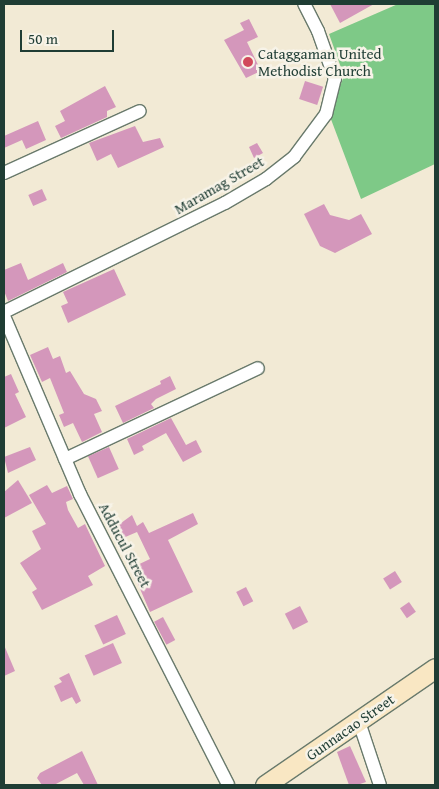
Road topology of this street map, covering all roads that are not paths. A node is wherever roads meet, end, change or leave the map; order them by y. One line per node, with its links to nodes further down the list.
1 (304, 4): 4 (street, Maramag Street)
2 (140, 111): 3 (street)
3 (4, 173)
4 (4, 314): 6 (street, Adducul Street)
5 (258, 368): 6 (street)
6 (65, 459): 9 (street, Adducul Street)
7 (435, 668): 8 (street, Gunnacao Street)
8 (359, 722): 10 (street, Gunnacao Street); 11 (street)
9 (228, 785)
10 (265, 785)
11 (380, 785)

